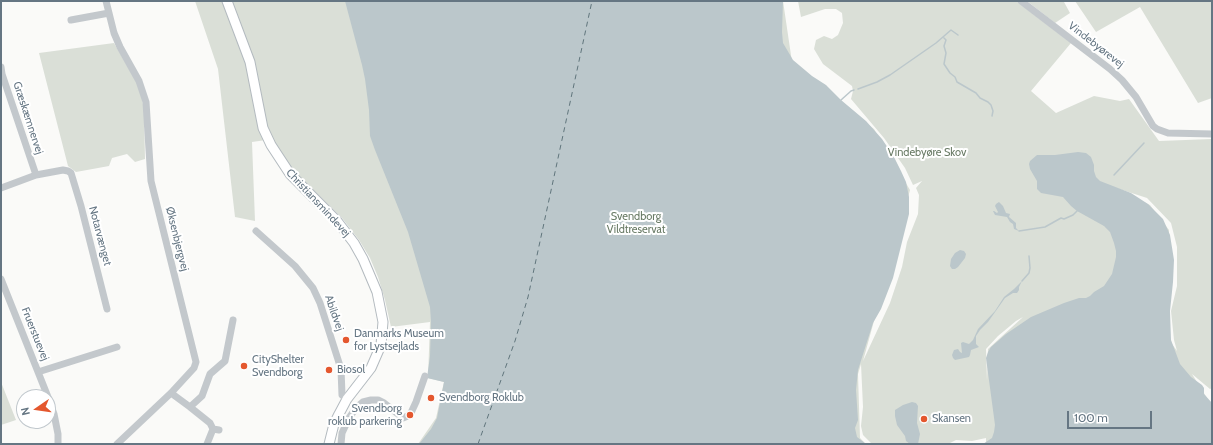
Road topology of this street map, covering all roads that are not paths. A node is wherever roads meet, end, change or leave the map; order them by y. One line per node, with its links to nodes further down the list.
1 (106, 1): 4 (street, Øksenbjergvej)
2 (228, 1): 20 (street, Christiansmindevej)
3 (1021, 1): 7 (street, Vindebyørevej)
4 (109, 13): 5 (street); 19 (street, Øksenbjergvej)
5 (71, 20)
6 (1, 67): 8 (street, Græskæmnervej)
7 (1212, 134)
8 (36, 175): 9 (street); 13 (street, Notarvænget)
9 (1, 188)
10 (256, 231): 20 (street, Abildvej)
11 (1, 279): 12 (street, Fruerstuevej)
12 (3, 291): 16 (street, Fruerstuevej)
13 (107, 309)
14 (233, 320): 21 (street)
15 (117, 347): 16 (street)
16 (38, 372): 18 (street, Fruerstuevej)
17 (424, 376): 27 (street)
18 (45, 389)
19 (171, 393): 21 (street); 24 (street, Øksenbjergvej)
20 (347, 399): 26 (street, Christiansmindevej)
21 (190, 407): 25 (street)
22 (56, 424): 23 (street, Fruerstuevej)
23 (58, 444)
24 (117, 444)
25 (207, 444)
26 (329, 444)
27 (341, 444)

